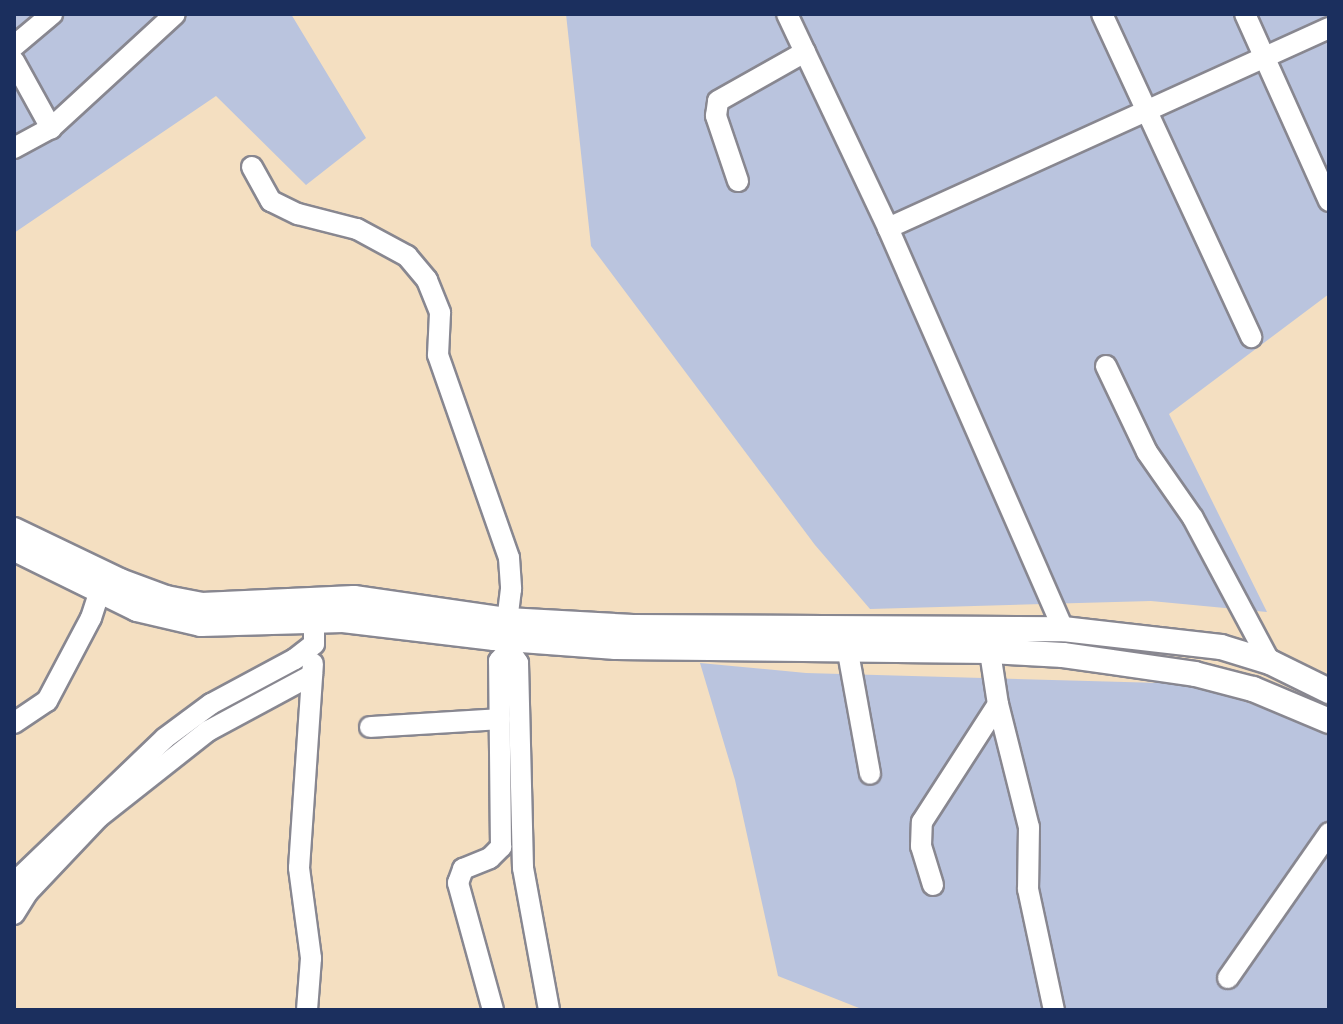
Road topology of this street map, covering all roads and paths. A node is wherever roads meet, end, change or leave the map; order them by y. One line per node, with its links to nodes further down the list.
1 (52, 14): 7 (street)
2 (175, 14): 12 (street)
3 (787, 14): 8 (street)
4 (1102, 14): 11 (street)
5 (1245, 14): 9 (street)
6 (1329, 28): 9 (street)
7 (14, 46)
8 (805, 52): 15 (street); 17 (street)
9 (1265, 56): 11 (street); 16 (street)
10 (14, 61): 12 (street)
11 (1145, 111): 17 (street); 18 (street)
12 (51, 128): 13 (street)
13 (14, 148)
14 (252, 167): 25 (street)
15 (738, 181)
16 (1329, 201)
17 (888, 228): 24 (street)
18 (1251, 337)
19 (1106, 366): 28 (street)
20 (14, 530): 22 (main road)
21 (14, 549): 22 (main road)
22 (102, 583): 23 (main road); 34 (street)
23 (313, 622): 25 (main road); 29 (street); 38 (street)
24 (1063, 629): 27 (main road); 28 (main road)
25 (508, 637): 26 (main road); 32 (street); 44 (street)
26 (846, 638): 27 (main road); 36 (street)
27 (988, 639): 31 (street); 33 (main road)
28 (1270, 662): 30 (main road)
29 (312, 675): 40 (street); 42 (street)
30 (1329, 691)
31 (998, 704): 39 (street); 45 (street)
32 (500, 719): 35 (street); 43 (street)
33 (1329, 721)
34 (14, 723)
35 (370, 727)
36 (870, 774)
37 (1329, 833): 41 (street)
38 (14, 883)
39 (933, 885)
40 (14, 914)
41 (1228, 978)
42 (307, 1010)
43 (493, 1010)
44 (549, 1010)
45 (1054, 1010)

